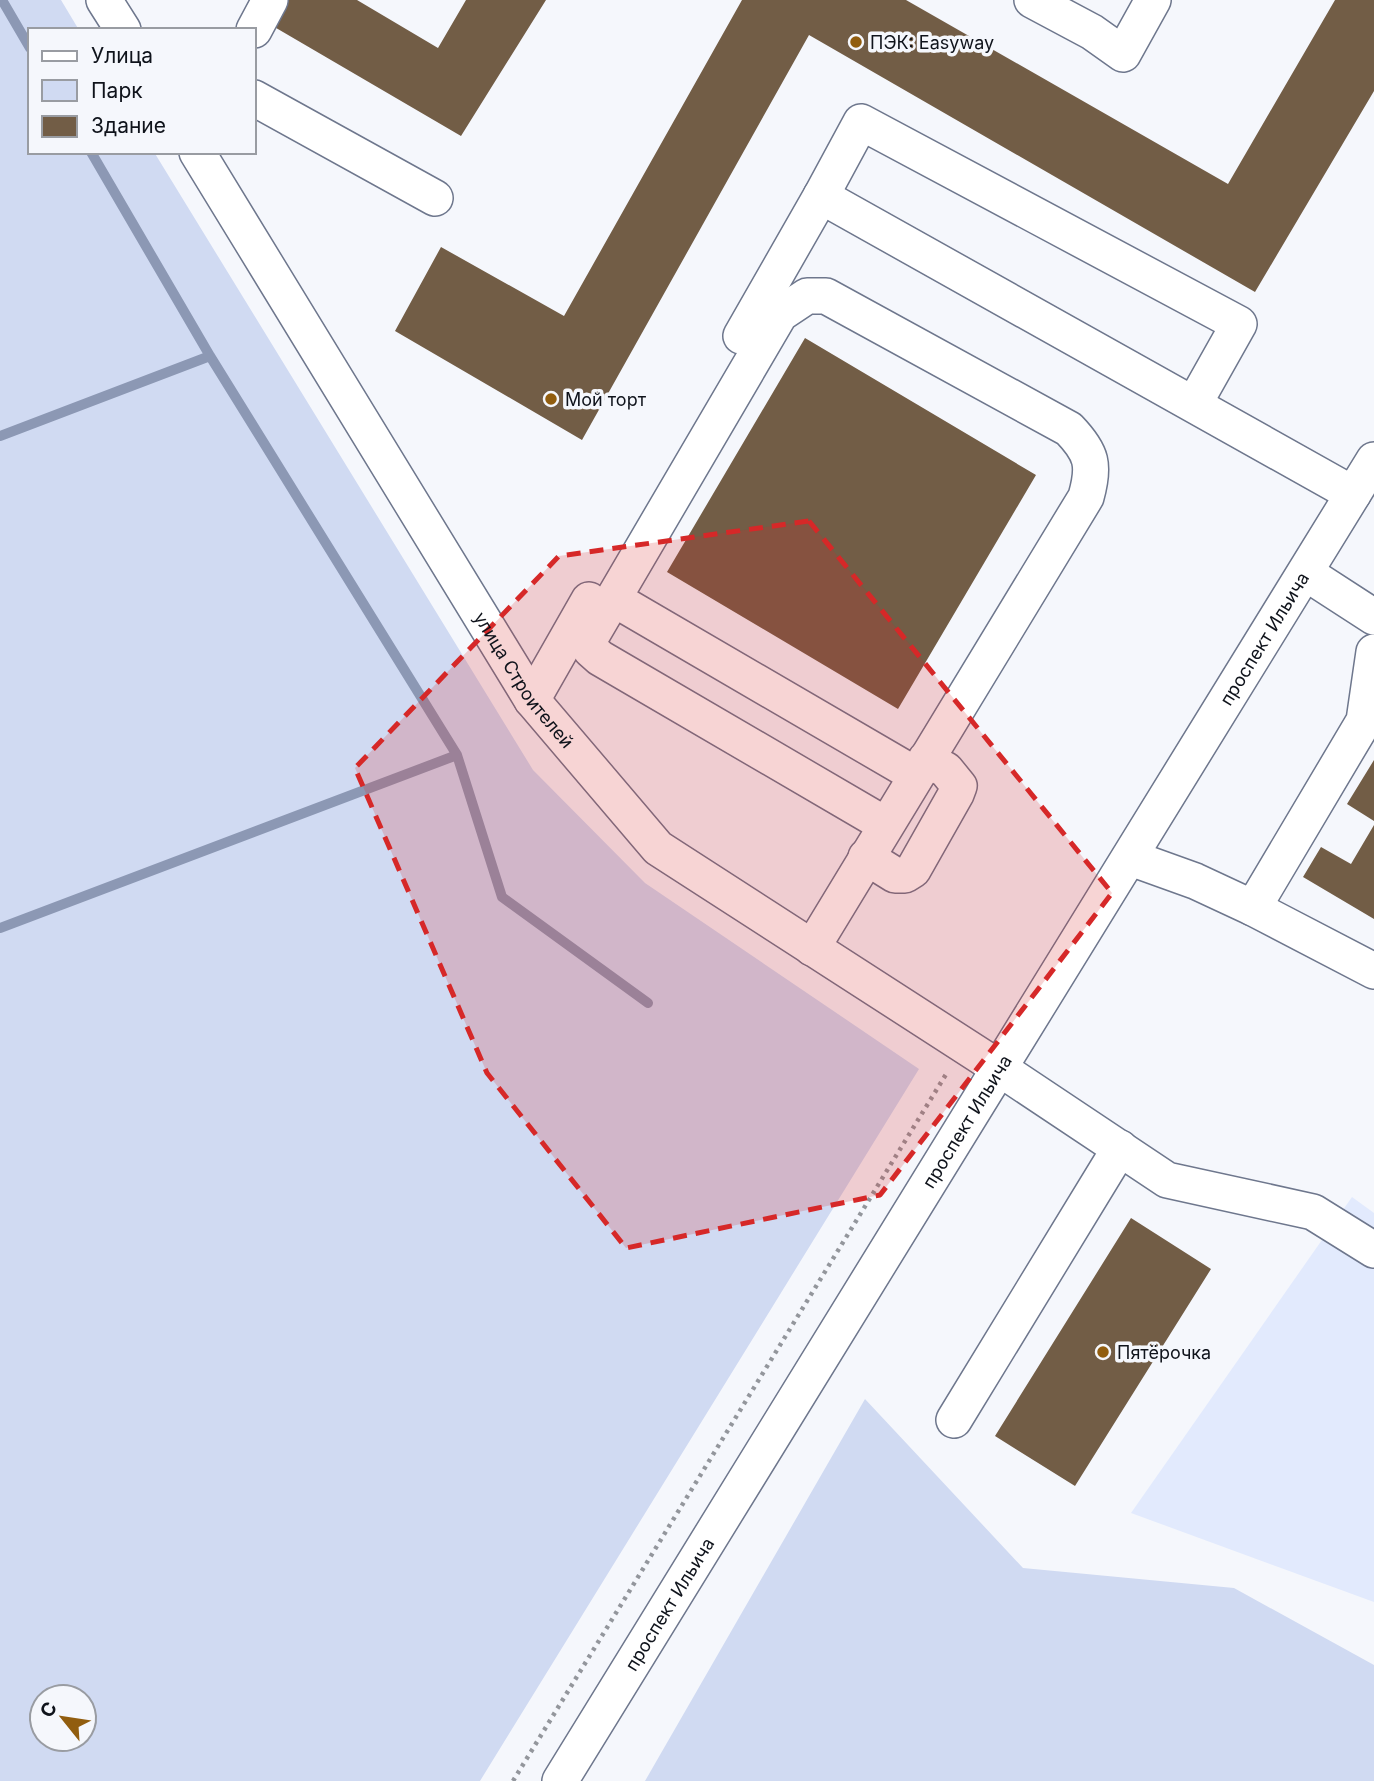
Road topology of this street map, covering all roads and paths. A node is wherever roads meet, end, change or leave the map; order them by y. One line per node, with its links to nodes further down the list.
1 (104, 0): 5 (street)
2 (270, 0): 6 (street)
3 (1031, 0): 4 (street)
4 (1153, 0)
5 (121, 28)
6 (255, 28)
7 (256, 99): 10 (street)
8 (208, 160): 18 (street, улица Строителей)
9 (821, 196): 11 (street); 11 (street); 18 (street)
10 (435, 198)
11 (1194, 404): 13 (street)
12 (1374, 460): 13 (street, проспект Ильича)
13 (1353, 494): 14 (street, проспект Ильича)
14 (1306, 573): 16 (street); 23 (street, проспект Ильича)
15 (614, 599): 20 (street); 20 (street); 21 (street)
16 (1374, 617)
17 (1374, 652): 19 (street)
18 (532, 700): 25 (street, улица Строителей)
19 (1369, 724): 24 (street)
20 (921, 767): 21 (street); 22 (street)
21 (886, 825): 22 (street)
22 (866, 857): 25 (street)
23 (1131, 858): 24 (street); 28 (street, проспект Ильича)
24 (1253, 908): 26 (street)
25 (811, 947): 27 (street, улица Строителей)
26 (1374, 971)
27 (963, 1045): 28 (street, улица Строителей); 32 (path)
28 (999, 1068): 29 (street, улица Строителей); 33 (street, проспект Ильича)
29 (1119, 1148): 30 (street, улица Строителей); 31 (street)
30 (1374, 1250)
31 (954, 1420)
32 (513, 1781)
33 (560, 1781)

